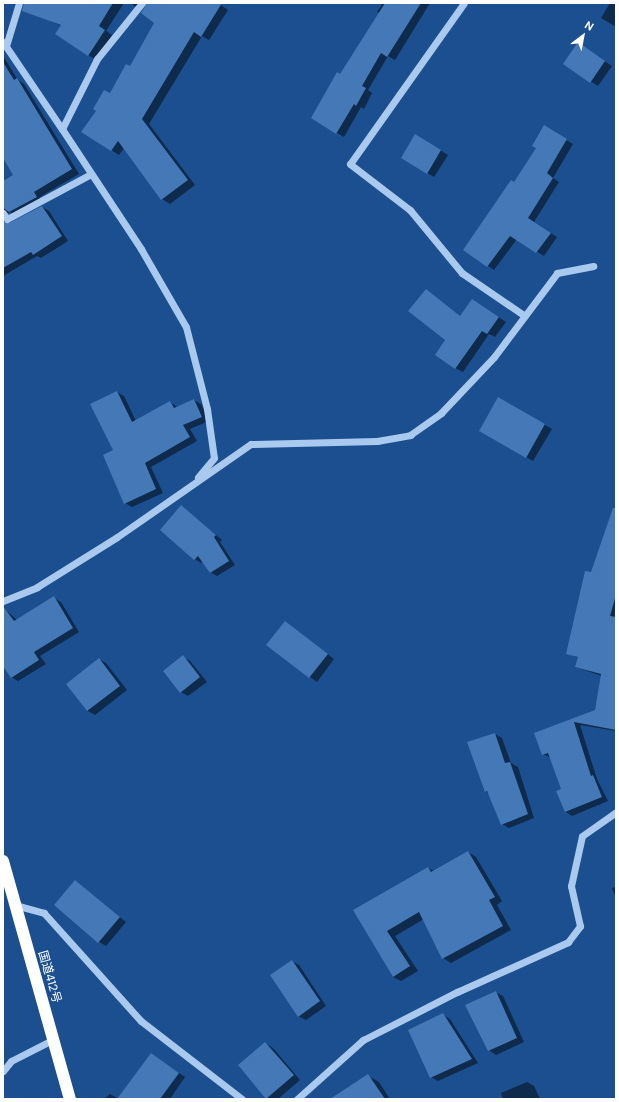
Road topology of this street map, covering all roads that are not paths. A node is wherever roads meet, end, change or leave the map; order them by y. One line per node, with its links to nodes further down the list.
1 (19, 3): 4 (street)
2 (142, 3): 5 (street)
3 (464, 3): 9 (street)
4 (4, 44): 5 (street)
5 (62, 129): 6 (street)
6 (91, 174): 7 (street); 10 (street)
7 (3, 213)
8 (593, 266): 9 (street)
9 (525, 316): 10 (street)
10 (193, 484): 11 (street)
11 (3, 601)
12 (616, 812): 19 (street)
13 (3, 861): 14 (highway, 国道412号)
14 (14, 905): 15 (highway, 国道412号); 18 (street)
15 (52, 1040): 16 (street); 17 (highway, 国道412号)
16 (3, 1071)
17 (70, 1099)
18 (242, 1099)
19 (297, 1099)

